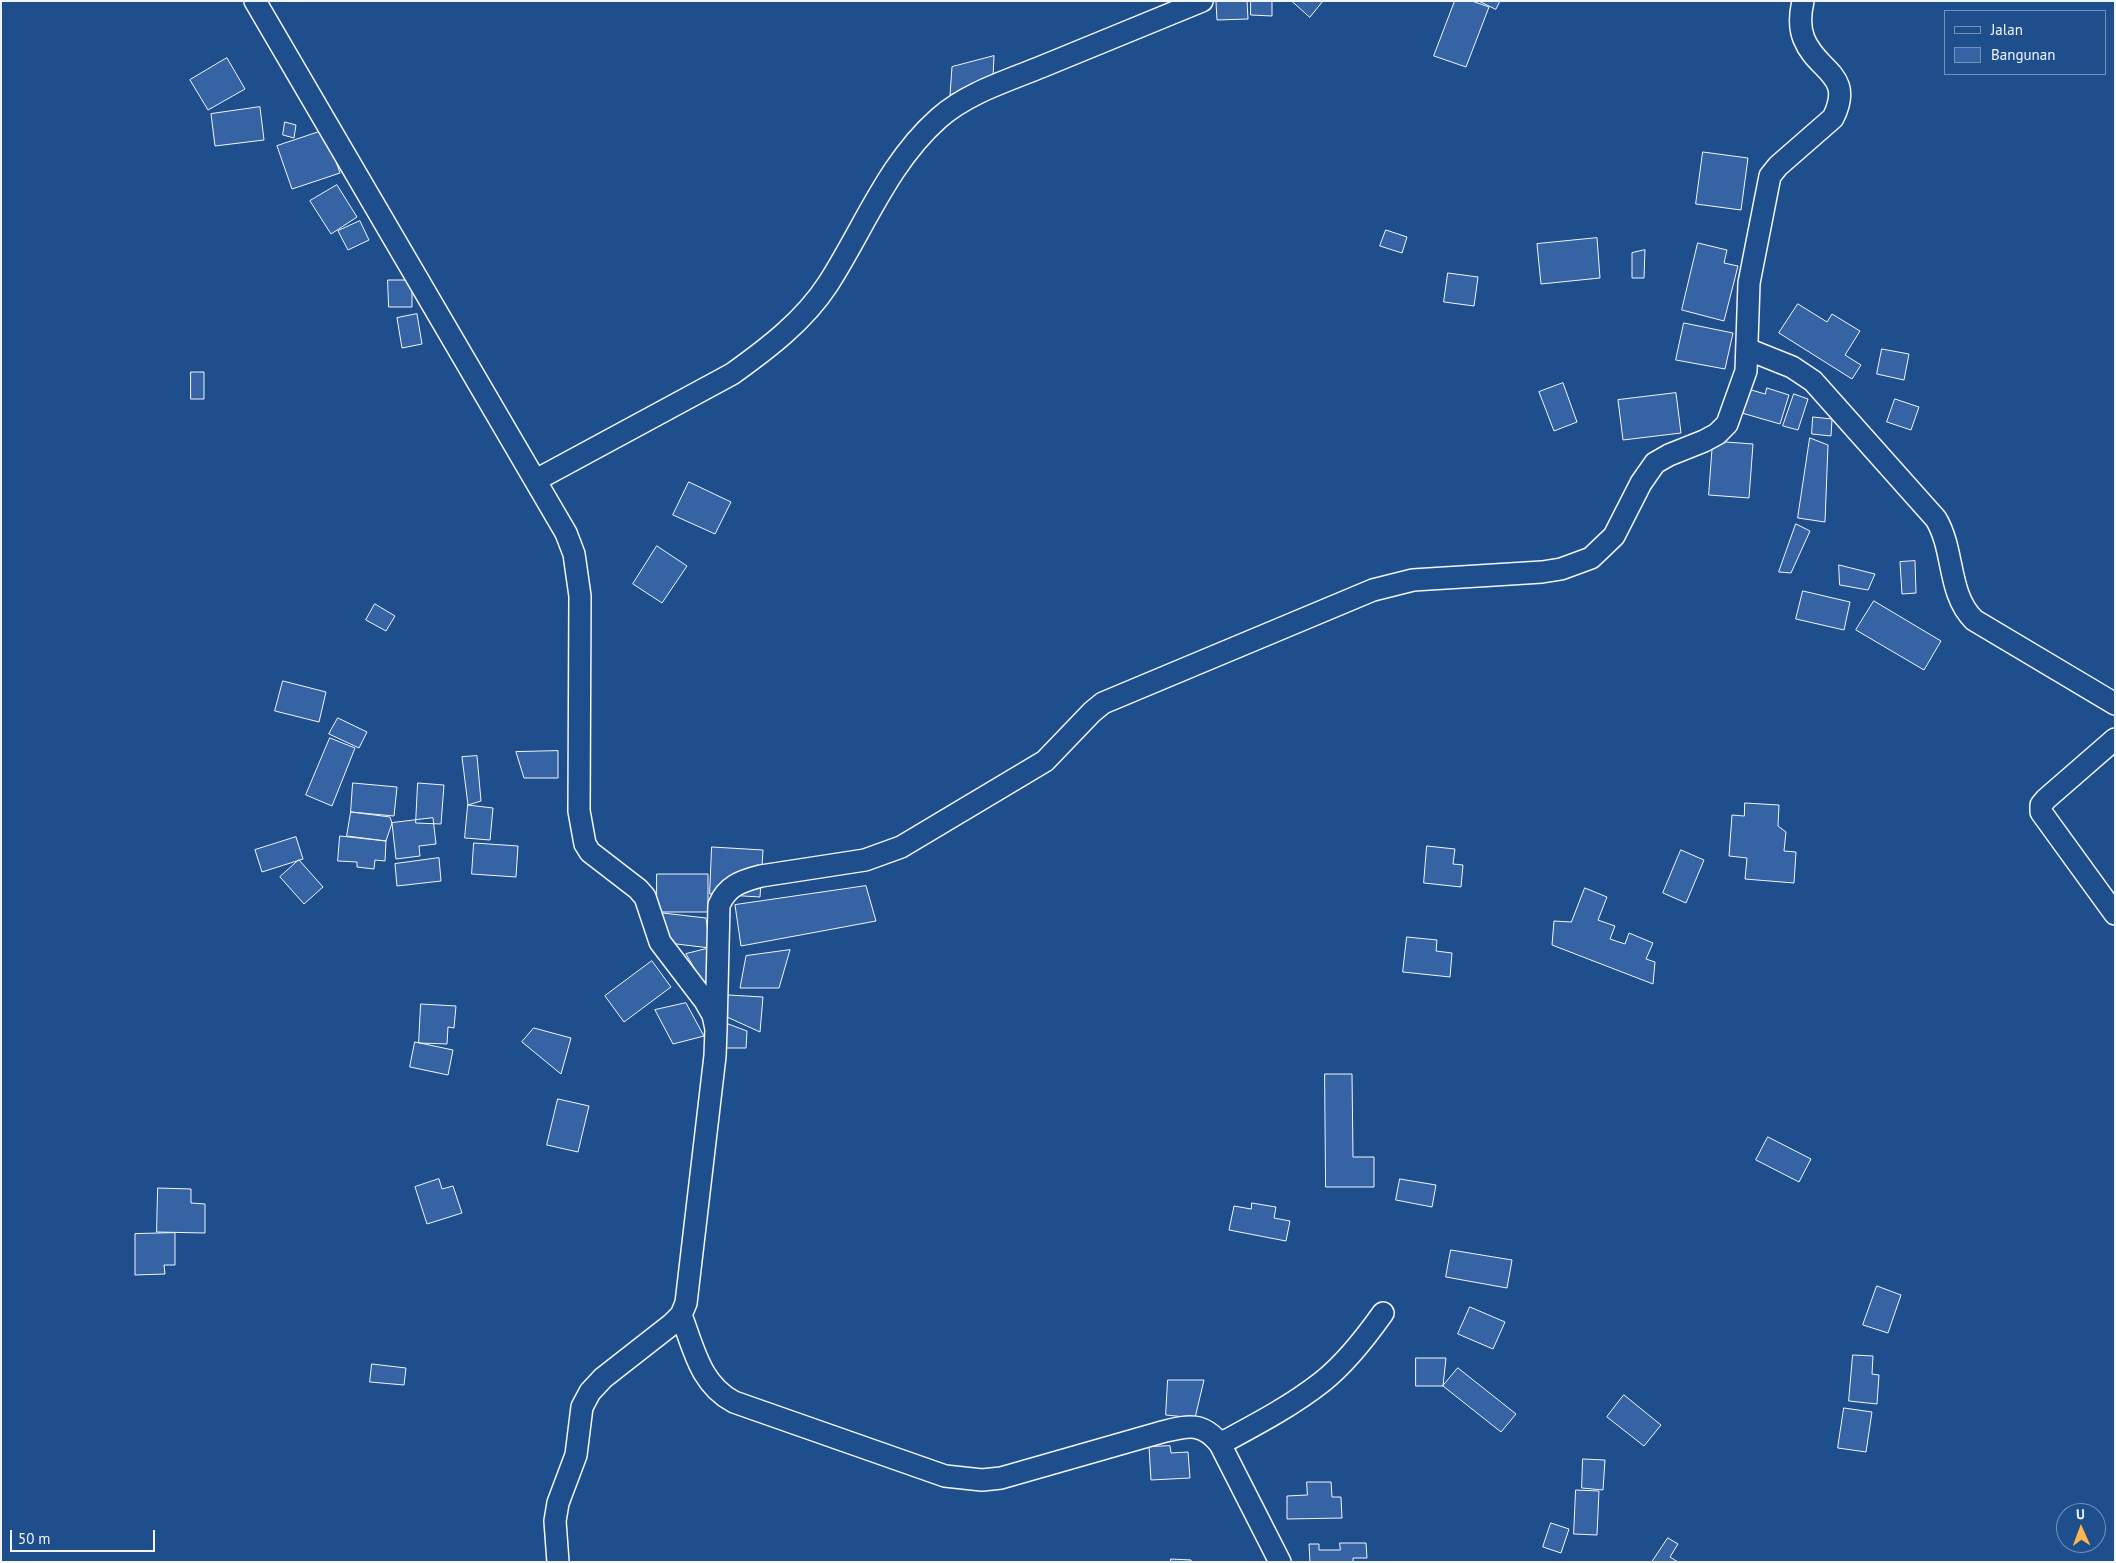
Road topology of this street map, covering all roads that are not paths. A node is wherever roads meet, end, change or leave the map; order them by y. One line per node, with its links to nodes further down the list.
1 (255, 1): 5 (street)
2 (273, 1): 5 (street)
3 (1202, 1): 7 (street)
4 (1803, 1): 6 (street)
5 (272, 28): 7 (street)
6 (1747, 349): 8 (street); 11 (street)
7 (536, 480): 11 (street)
8 (2115, 704)
9 (2115, 740): 10 (street)
10 (2115, 914)
11 (716, 1029): 13 (street)
12 (1383, 1313): 14 (street)
13 (681, 1315): 14 (street); 15 (street)
14 (1220, 1444): 16 (street)
15 (558, 1562)
16 (1280, 1562)

